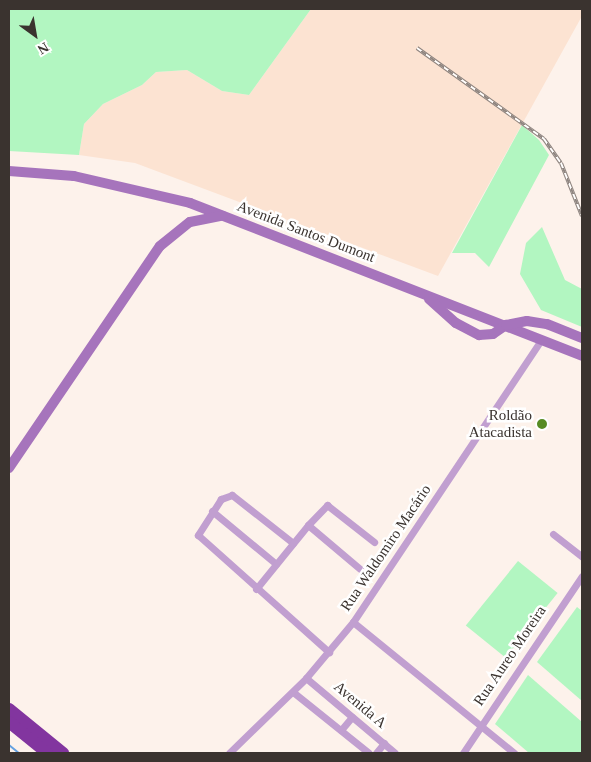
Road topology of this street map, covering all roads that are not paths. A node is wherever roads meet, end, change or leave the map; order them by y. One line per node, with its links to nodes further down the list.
1 (9, 171): 2 (main road, Avenida Santos Dumont)
2 (223, 216): 3 (main road, Avenida Santos Dumont); 8 (main road)
3 (424, 295): 4 (main road, Avenida Santos Dumont); 4 (main road)
4 (506, 325): 5 (main road); 6 (main road, Avenida Santos Dumont)
5 (582, 338)
6 (542, 339): 7 (main road, Avenida Santos Dumont); 19 (street, Rua Waldomiro Macário)
7 (582, 356)
8 (9, 468)
9 (212, 511): 13 (street); 15 (street); 18 (street)
10 (308, 525): 12 (street); 13 (street); 16 (street)
11 (553, 534): 14 (street)
12 (374, 542)
13 (293, 543): 15 (street)
14 (582, 557)
15 (276, 564): 18 (street)
16 (360, 569)
17 (582, 576): 26 (street, Rua Aureo Moreira)
18 (256, 589): 20 (street)
19 (353, 622): 20 (street, Rua Waldomiro Macário); 26 (street)
20 (329, 652): 21 (street, Rua Waldomiro Macário)
21 (306, 678): 22 (street, Rua Waldomiro Macário); 24 (street, Avenida A)
22 (293, 692): 27 (street, Avenida A); 31 (street, Rua Waldomiro Macário)
23 (9, 709): 30 (highway)
24 (352, 717): 27 (street); 28 (street, Avenida A)
25 (9, 722): 29 (highway)
26 (481, 724): 35 (street, Rua Aureo Moreira); 36 (street)
27 (341, 730): 32 (street, Avenida A)
28 (384, 743): 33 (street); 34 (street, Avenida A)
29 (47, 753)
30 (62, 753)
31 (229, 753)
32 (369, 753)
33 (376, 753)
34 (395, 753)
35 (463, 753)
36 (514, 753)

